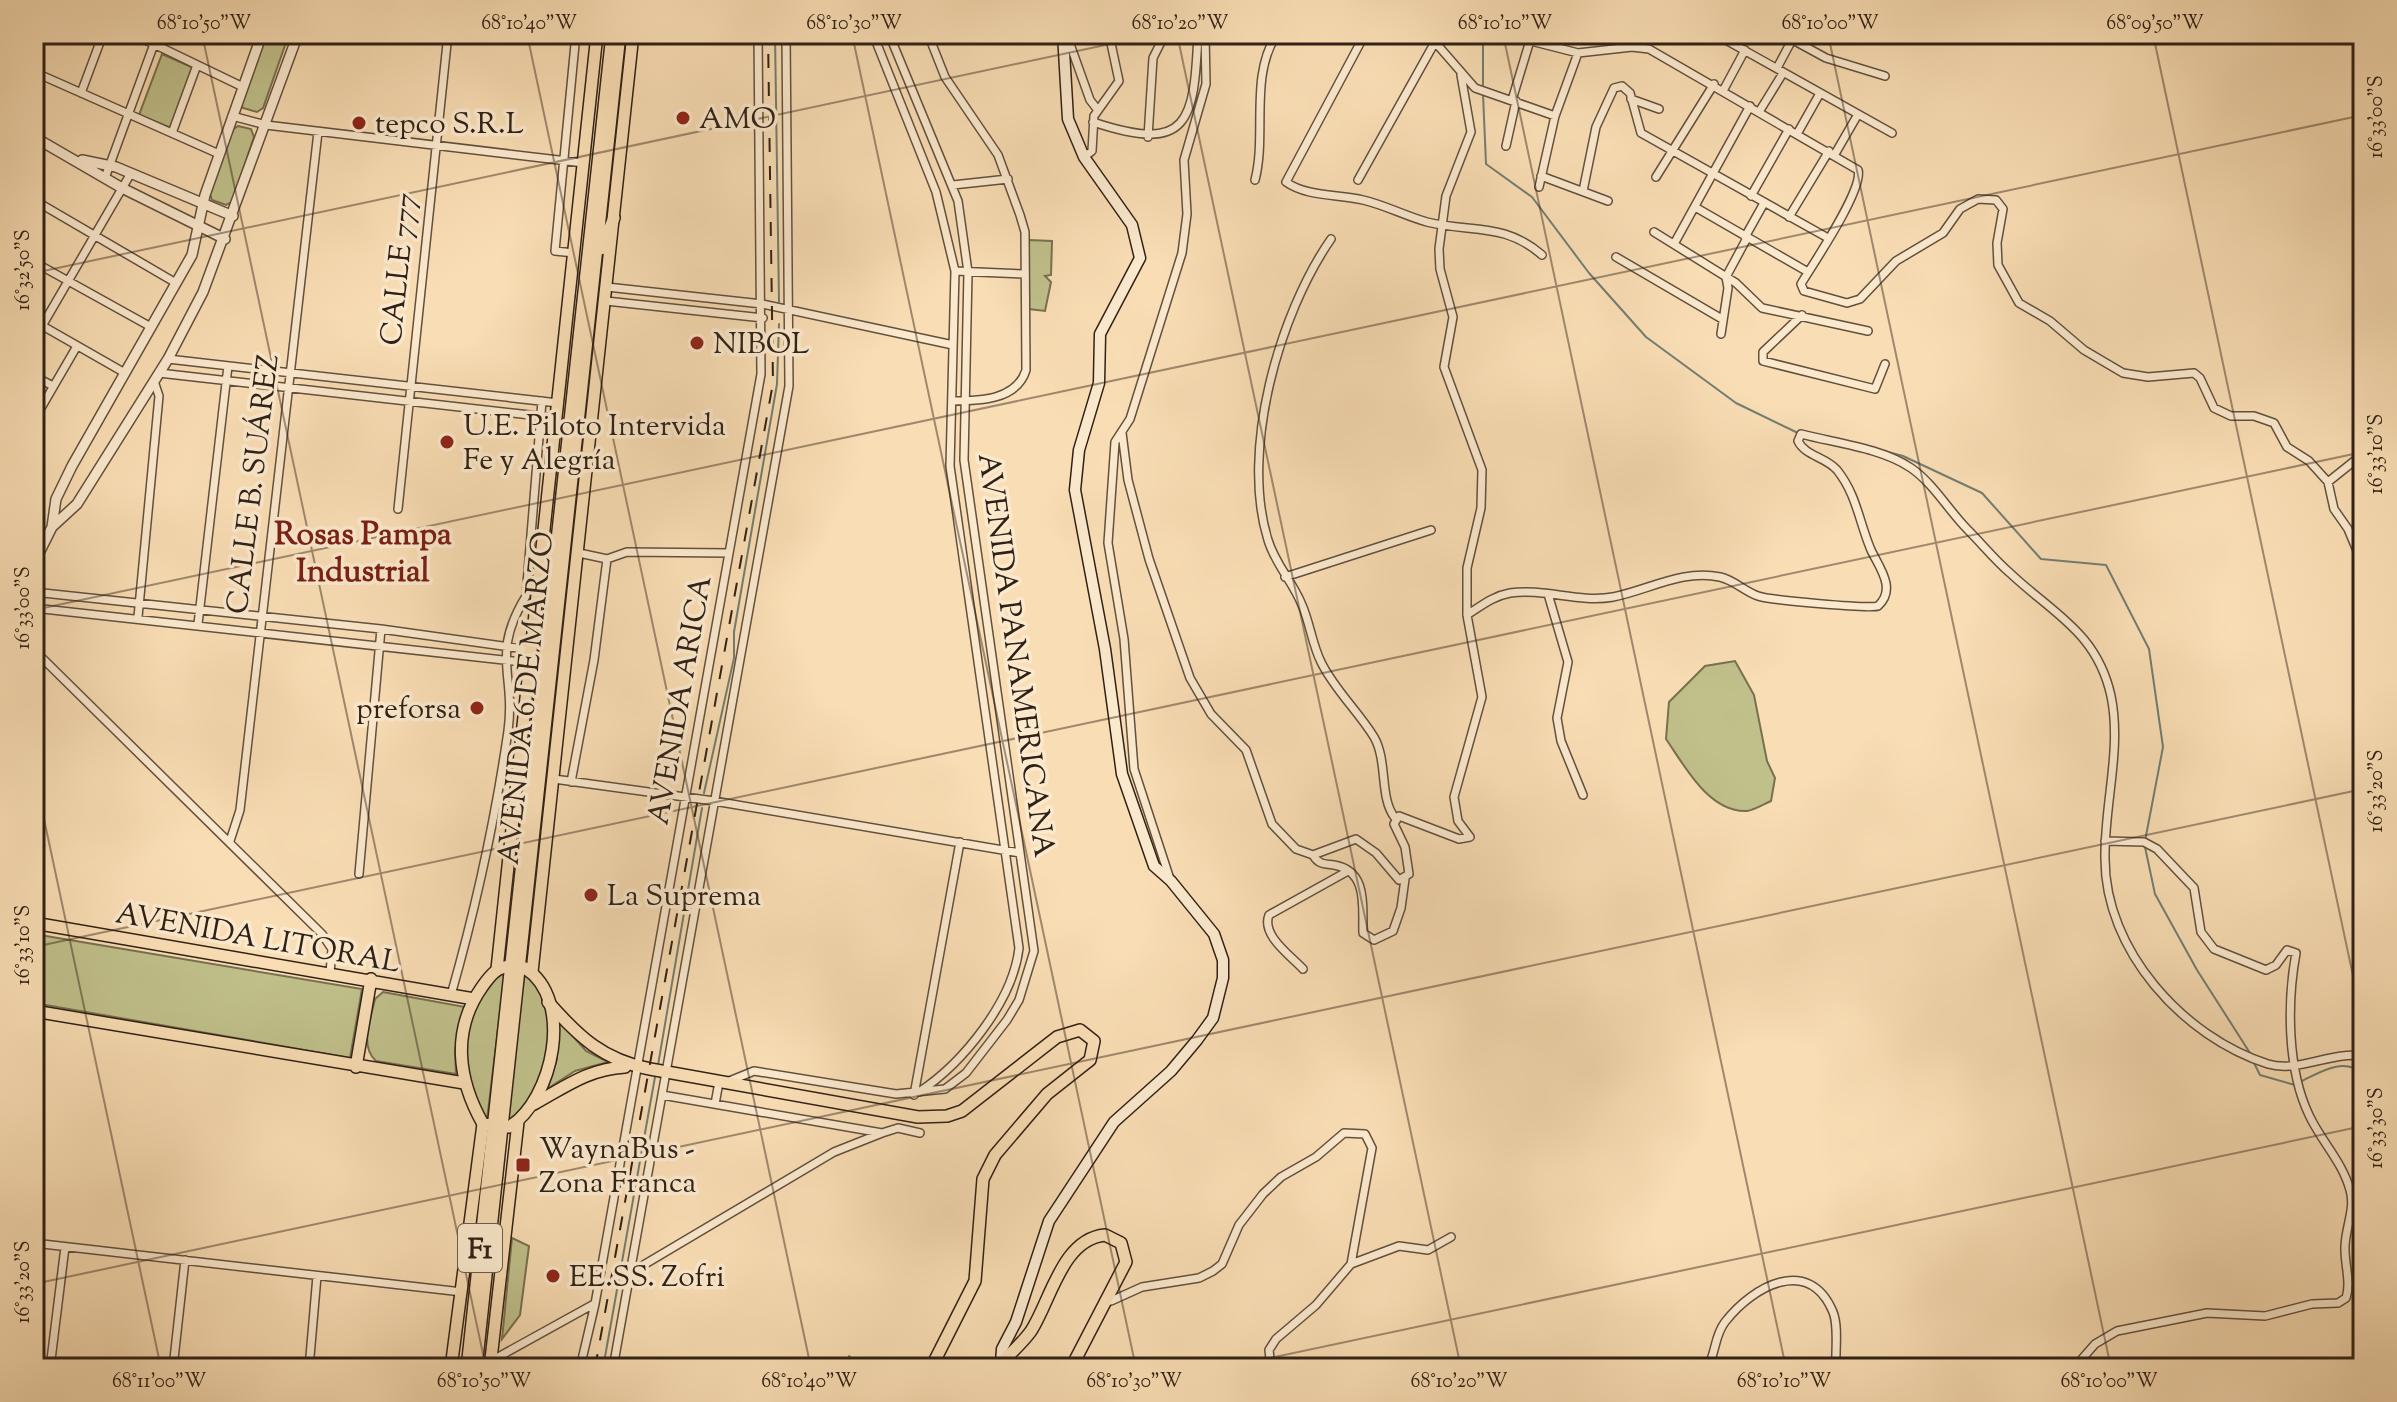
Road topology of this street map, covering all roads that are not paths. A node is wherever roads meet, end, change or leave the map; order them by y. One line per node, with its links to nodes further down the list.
1 (41, 34): 36 (street)
2 (103, 34): 45 (street)
3 (133, 34): 29 (street)
4 (262, 34): 43 (street)
5 (298, 34): 58 (street)
6 (448, 34): 66 (street, CALLE 777)
7 (576, 34): 73 (street)
8 (597, 34): 74 (main road, AVENIDA 6 DE MARZO)
9 (612, 34): 193 (main road, AVENIDA 6 DE MARZO / F1)
10 (620, 34): 109 (main road, AVENIDA 6 DE MARZO / F1)
11 (633, 34): 96 (main road, AVENIDA 6 DE MARZO)
12 (758, 34): 120 (street, AVENIDA ARICA)
13 (786, 34): 121 (street, AVENIDA ARICA)
14 (873, 34): 111 (street, AVENIDA PANAMERICANA)
15 (889, 34): 84 (street, AVENIDA PANAMERICANA)
16 (928, 34): 81 (street)
17 (1072, 34): 30 (street)
18 (1109, 34): 50 (street)
19 (1165, 34): 65 (street)
20 (1198, 34): 65 (street)
21 (1205, 34): 150 (street)
22 (1277, 34): 82 (street)
23 (1365, 34): 97 (street)
24 (1428, 34): 32 (street)
25 (1715, 34): 34 (street)
26 (1782, 34): 31 (street)
27 (1811, 34): 33 (street)
28 (1531, 38): 35 (street); 48 (street)
29 (150, 40): 37 (street); 53 (street)
30 (1065, 40): 50 (street); 71 (main road)
31 (1792, 40): 33 (street); 38 (street)
32 (1435, 42): 40 (street); 83 (street)
33 (1806, 47): 41 (street)
34 (1745, 50): 38 (street); 44 (street)
35 (1578, 53): 42 (street); 55 (street)
36 (34, 56)
37 (197, 65): 43 (street); 61 (street)
38 (1780, 70): 46 (street); 52 (street)
39 (34, 72): 45 (street)
40 (1461, 75): 48 (street); 97 (street)
41 (1885, 76)
42 (1714, 84): 44 (street); 68 (street)
43 (243, 87): 54 (street)
44 (1724, 89): 49 (street)
45 (81, 93): 53 (street)
46 (1819, 95): 56 (street); 63 (street)
47 (1631, 99): 51 (street); 68 (street); 87 (street)
48 (1514, 100): 55 (street); 67 (street)
49 (1750, 106): 52 (street); 77 (street)
50 (1097, 109): 57 (street)
51 (1659, 109)
52 (1759, 112): 59 (street)
53 (128, 114): 61 (street); 75 (street)
54 (232, 116): 58 (street); 70 (street)
55 (1555, 116): 78 (street)
56 (1857, 116): 62 (street); 69 (street)
57 (1093, 122): 65 (street); 71 (street)
58 (266, 125): 60 (street); 94 (street)
59 (1789, 129): 63 (street); 88 (street)
60 (318, 132): 66 (street); 135 (street, CALLE B. SUÁREZ)
61 (172, 133): 70 (street)
62 (1892, 133)
63 (1797, 134): 69 (street)
64 (34, 137): 72 (street)
65 (1148, 137)
66 (436, 146): 73 (street); 140 (street, CALLE 777)
67 (1506, 146)
68 (1673, 150): 77 (street); 79 (street)
69 (1832, 152): 95 (street); 102 (street)
70 (219, 154): 92 (street)
71 (1084, 157): 208 (main road)
72 (75, 159): 75 (street); 80 (street)
73 (563, 161): 74 (street); 106 (street)
74 (584, 163): 106 (main road, AVENIDA 6 DE MARZO)
75 (110, 166): 76 (street); 80 (street)
76 (131, 173): 86 (street); 92 (street)
77 (1713, 173): 88 (street); 93 (street)
78 (1541, 176): 85 (street); 87 (street)
79 (1656, 177)
80 (105, 178): 86 (street)
81 (1008, 179): 84 (street); 114 (street)
82 (1255, 180)
83 (1358, 180)
84 (953, 185): 112 (street, AVENIDA PANAMERICANA)
85 (1539, 187)
86 (122, 188): 98 (street); 100 (street)
87 (1583, 191): 90 (street)
88 (1751, 196): 91 (street)
89 (34, 200): 100 (street)
90 (1608, 201)
91 (1764, 203): 95 (street); 101 (street)
92 (202, 205): 94 (street); 98 (street)
93 (1695, 207): 101 (street); 105 (street)
94 (233, 216): 103 (street)
95 (1789, 217): 102 (street)
96 (614, 218): 109 (main road); 118 (main road, AVENIDA 6 DE MARZO)
97 (1443, 224): 107 (street); 173 (street)
98 (200, 227): 103 (street); 117 (street)
99 (1654, 232): 105 (street)
100 (94, 236): 116 (street); 117 (street)
101 (1746, 237): 113 (street); 115 (street)
102 (1828, 238): 113 (street)
103 (225, 239): 131 (street)
104 (1331, 239): 165 (street)
105 (1674, 244): 115 (street)
106 (574, 253): 146 (main road, AVENIDA 6 DE MARZO)
107 (1542, 255)
108 (1616, 257): 124 (street)
109 (596, 261): 210 (main road, AVENIDA 6 DE MARZO / F1)
110 (34, 262): 116 (street)
111 (955, 271): 112 (street); 129 (street, AVENIDA PANAMERICANA)
112 (968, 272): 114 (street); 145 (street, AVENIDA PANAMERICANA)
113 (1808, 272): 154 (street)
114 (1024, 274): 145 (street)
115 (1726, 277): 122 (street); 124 (street)
116 (68, 281): 125 (street); 126 (street)
117 (176, 283): 126 (street)
118 (607, 287): 119 (main road, AVENIDA 6 DE MARZO); 120 (street)
119 (606, 301): 123 (street); 160 (main road, AVENIDA 6 DE MARZO)
120 (762, 304): 121 (street); 123 (street, AVENIDA ARICA)
121 (788, 309): 129 (street); 196 (street, AVENIDA ARICA)
122 (1802, 315): 127 (street); 132 (street)
123 (763, 318): 161 (street, AVENIDA ARICA)
124 (1722, 319): 128 (street)
125 (38, 324): 130 (street)
126 (151, 327): 134 (street)
127 (1868, 331)
128 (1721, 334)
129 (953, 345): 144 (street, AVENIDA PANAMERICANA)
130 (77, 346): 134 (street); 139 (street)
131 (168, 359): 133 (street); 137 (street)
132 (1885, 364)
133 (228, 366): 135 (street); 138 (street)
134 (125, 373): 158 (street)
135 (289, 373): 140 (street); 141 (street, CALLE B. SUÁREZ)
136 (34, 376): 139 (street)
137 (156, 377): 138 (street); 158 (street); 170 (street)
138 (226, 381): 141 (street); 172 (street)
139 (53, 386): 149 (street)
140 (410, 387): 142 (street, CALLE 777); 143 (street)
141 (288, 388): 142 (street); 175 (street, CALLE B. SUÁREZ)
142 (409, 401): 147 (street); 155 (street, CALLE 777)
143 (542, 401): 146 (street); 147 (street)
144 (952, 401): 145 (street); 153 (street, AVENIDA PANAMERICANA)
145 (967, 401): 152 (street, AVENIDA PANAMERICANA)
146 (558, 403): 148 (main road, AVENIDA 6 DE MARZO)
147 (540, 416): 148 (street); 182 (street)
148 (557, 418): 184 (main road, AVENIDA 6 DE MARZO)
149 (34, 420)
150 (1122, 433): 204 (street); 208 (street)
151 (2363, 454): 154 (street)
152 (964, 460): 153 (street); 156 (street, AVENIDA PANAMERICANA)
153 (951, 461): 157 (street, AVENIDA PANAMERICANA)
154 (2328, 482): 164 (street)
155 (398, 509)
156 (973, 522): 157 (street); 166 (street, AVENIDA PANAMERICANA)
157 (958, 524): 167 (street, AVENIDA PANAMERICANA)
158 (52, 527): 163 (street)
159 (1431, 530): 165 (street)
160 (579, 553): 162 (street); 191 (main road, AVENIDA 6 DE MARZO)
161 (729, 553): 162 (street); 195 (street, AVENIDA ARICA)
162 (607, 559): 192 (street)
163 (34, 563)
164 (2363, 565)
165 (1285, 577): 197 (street)
166 (982, 579): 167 (street); 179 (street, AVENIDA PANAMERICANA)
167 (966, 582): 180 (street, AVENIDA PANAMERICANA)
168 (34, 592): 170 (street)
169 (1548, 594): 173 (street); 194 (street); 200 (street)
170 (139, 603): 172 (street); 174 (street)
171 (34, 608): 174 (street)
172 (200, 610): 175 (street); 176 (street)
173 (1467, 615): 197 (street)
174 (138, 617): 176 (street)
175 (261, 617): 177 (street); 178 (street, CALLE B. SUÁREZ)
176 (198, 624): 178 (street)
177 (381, 629): 181 (street); 182 (street)
178 (259, 631): 181 (street); 199 (street, CALLE B. SUÁREZ)
179 (988, 632): 180 (street); 187 (street, AVENIDA PANAMERICANA)
180 (972, 634): 188 (street, AVENIDA PANAMERICANA)
181 (382, 644): 185 (street); 206 (street)
182 (506, 647): 184 (street); 185 (street)
183 (34, 650): 199 (street)
184 (532, 650): 186 (main road, AVENIDA 6 DE MARZO)
185 (504, 660): 186 (street); 216 (street)
186 (531, 663): 198 (main road, AVENIDA 6 DE MARZO)
187 (996, 682): 188 (street); 189 (street, AVENIDA PANAMERICANA)
188 (980, 684): 190 (street, AVENIDA PANAMERICANA)
189 (1009, 758): 190 (street); 203 (street, AVENIDA PANAMERICANA)
190 (991, 761): 202 (street, AVENIDA PANAMERICANA)
191 (554, 779): 192 (street); 213 (main road, AVENIDA 6 DE MARZO)
192 (571, 782): 195 (street)
193 (530, 789): 198 (main road); 210 (main road, AVENIDA 6 DE MARZO / F1)
194 (1583, 795)
195 (687, 799): 196 (street); 223 (street, AVENIDA ARICA)
196 (714, 801): 201 (street); 224 (street, AVENIDA ARICA)
197 (1395, 818): 207 (street)
198 (512, 822): 211 (main road, AVENIDA 6 DE MARZO)
199 (230, 841): 214 (street)
200 (2105, 841): 221 (street); 221 (street)
201 (960, 842): 202 (street); 228 (street)
202 (1004, 850): 203 (street); 228 (street, AVENIDA PANAMERICANA)
203 (1020, 853): 228 (street, AVENIDA PANAMERICANA)
204 (1313, 855): 205 (street); 207 (street)
205 (1348, 871): 207 (street); 212 (street)
206 (359, 874)
207 (1405, 879)
208 (1171, 881): 246 (main road)
209 (34, 923): 214 (main road, AVENIDA LITORAL)
210 (515, 966): 211 (main road); 213 (main road); 232 (main road, AVENIDA 6 DE MARZO / F1)
211 (497, 969): 217 (main road)
212 (1303, 969)
213 (532, 972): 218 (main road)
214 (330, 973): 215 (main road, AVENIDA LITORAL)
215 (371, 979): 216 (main road, AVENIDA LITORAL); 222 (main road)
216 (451, 995): 217 (main road, AVENIDA LITORAL)
217 (474, 999): 225 (main road)
218 (548, 1002): 223 (main road); 229 (main road)
219 (34, 1011): 222 (main road)
220 (2363, 1056): 221 (street)
221 (2297, 1065): 260 (street)
222 (356, 1067): 225 (main road)
223 (638, 1067): 224 (main road); 229 (main road); 244 (street, AVENIDA ARICA)
224 (666, 1072): 226 (main road); 227 (street, AVENIDA ARICA)
225 (464, 1083): 232 (main road)
226 (722, 1083): 228 (street, AVENIDA PANAMERICANA); 230 (street); 255 (main road)
227 (662, 1095): 230 (street); 240 (street, AVENIDA ARICA)
228 (914, 1095)
229 (534, 1104): 231 (main road)
230 (715, 1104): 233 (street)
231 (518, 1122): 232 (main road); 245 (main road)
232 (492, 1126): 242 (main road, AVENIDA 6 DE MARZO); 251 (main road, AVENIDA 6 DE MARZO / F1); 252 (main road, AVENIDA 6 DE MARZO / F1)
233 (882, 1133): 234 (street); 240 (street)
234 (920, 1133)
235 (1451, 1237): 239 (street)
236 (34, 1243): 237 (street)
237 (65, 1247): 238 (street); 247 (street)
238 (185, 1260): 241 (street); 248 (street)
239 (1351, 1264): 243 (street); 257 (street)
240 (630, 1273): 254 (street, AVENIDA ARICA)
241 (317, 1276): 242 (street); 249 (street)
242 (462, 1292): 250 (main road, AVENIDA 6 DE MARZO)
243 (1104, 1301): 246 (main road); 256 (main road)
244 (595, 1304): 245 (street); 253 (street, AVENIDA ARICA)
245 (491, 1364)
246 (999, 1366)
247 (50, 1368)
248 (173, 1368)
249 (309, 1368)
250 (451, 1368)
251 (467, 1368)
252 (476, 1368)
253 (580, 1368)
254 (613, 1368)
255 (931, 1368)
256 (1071, 1368)
257 (1271, 1368)
258 (1707, 1368): 259 (street)
259 (1836, 1368)
260 (2074, 1368)

